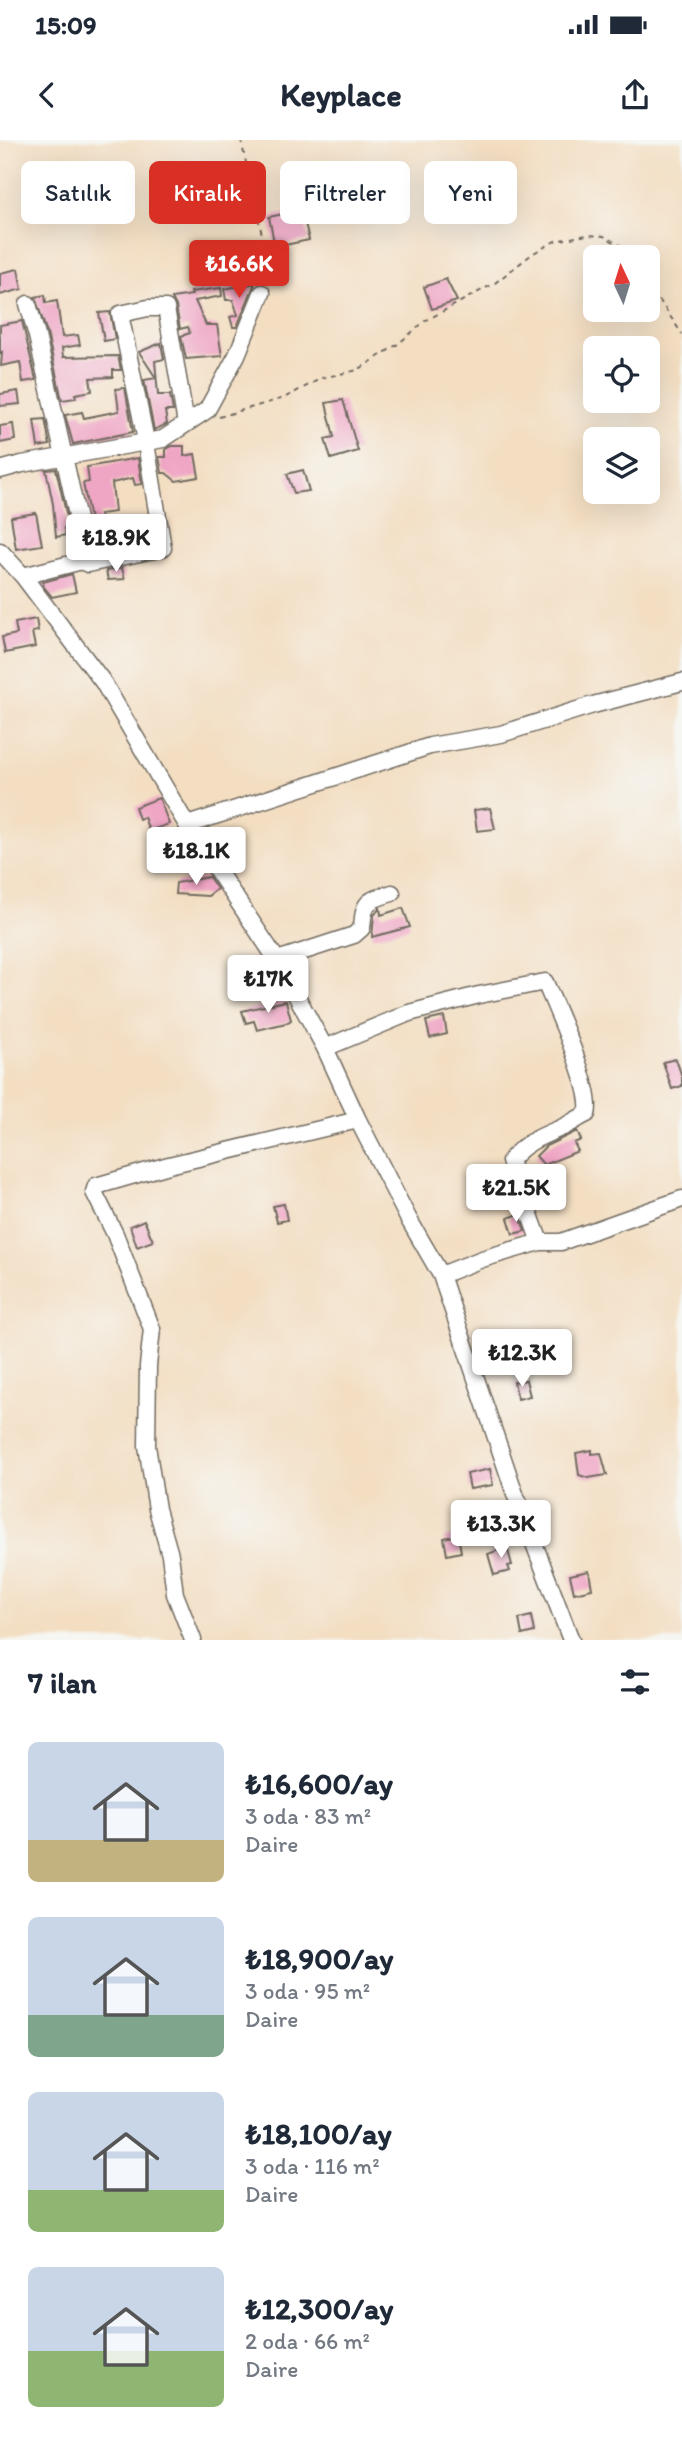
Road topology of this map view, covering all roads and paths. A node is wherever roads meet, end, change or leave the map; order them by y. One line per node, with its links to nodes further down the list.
1 (241, 140): 3 (path)
2 (620, 245): 7 (path)
3 (262, 293): 7 (street)
4 (660, 301): 6 (path)
5 (28, 304): 10 (street)
6 (682, 334)
7 (206, 410): 8 (street)
8 (186, 424): 9 (street); 9 (street)
9 (145, 442): 10 (street); 13 (street)
10 (64, 457): 11 (street); 13 (street)
11 (0, 470)
12 (0, 551): 14 (street)
13 (88, 564): 14 (street)
14 (23, 576): 16 (street)
15 (682, 682): 16 (street)
16 (187, 825): 18 (street)
17 (392, 893): 18 (street)
18 (276, 960): 19 (street)
19 (325, 1048): 20 (street); 22 (street)
20 (358, 1120): 23 (street); 24 (street)
21 (682, 1199): 22 (street)
22 (540, 1242): 23 (street)
23 (441, 1275): 25 (street)
24 (193, 1640)
25 (571, 1640)

